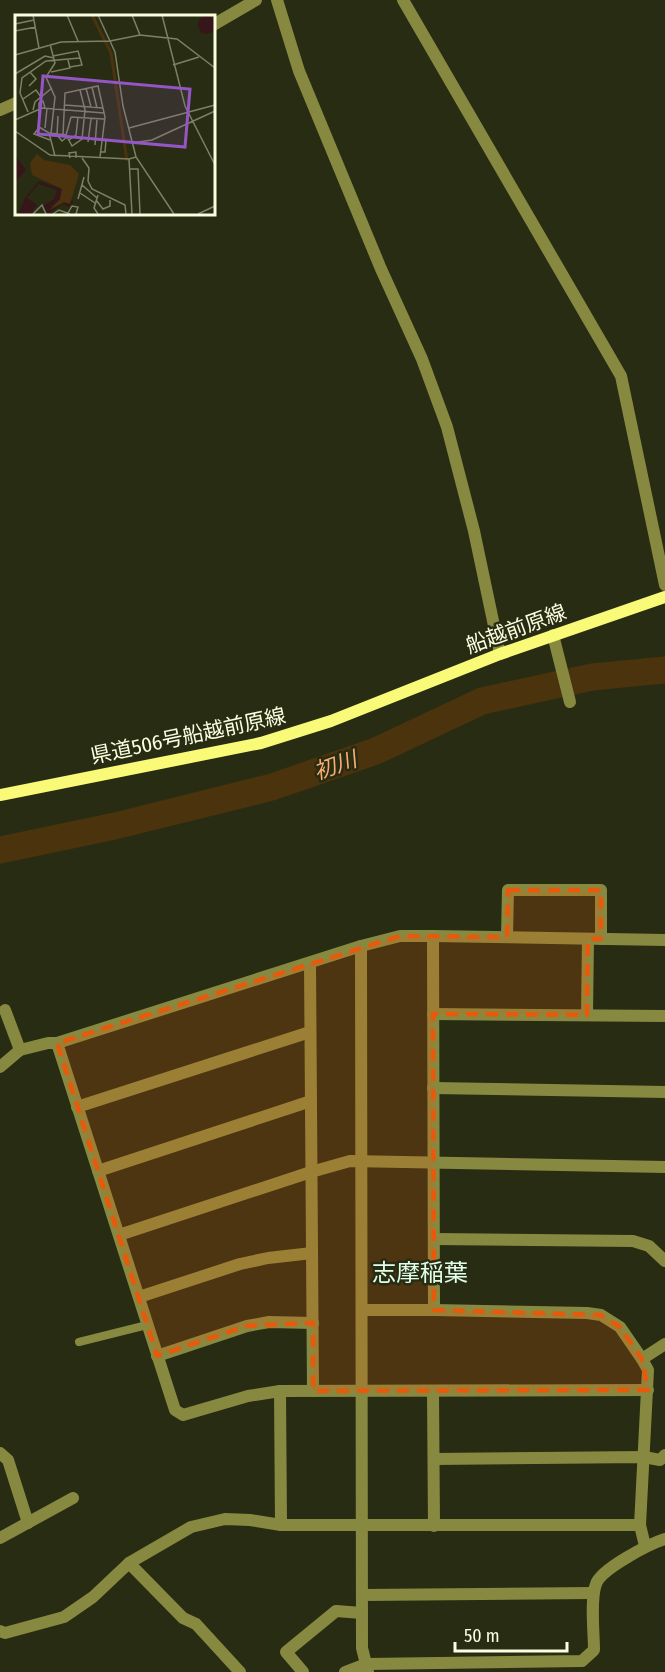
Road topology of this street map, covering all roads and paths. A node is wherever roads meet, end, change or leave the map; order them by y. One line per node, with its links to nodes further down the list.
1 (256, 0): 4 (street)
2 (276, 0): 10 (street)
3 (403, 0): 7 (street)
4 (214, 24)
5 (15, 103): 6 (street)
6 (0, 110)
7 (665, 585)
8 (665, 597): 9 (main road, 船越前原線)
9 (553, 635): 10 (main road, 船越前原線); 12 (street)
10 (500, 654): 11 (main road, 船越前原線)
11 (381, 702): 13 (main road, 県道506号船越前原線)
12 (570, 702)
13 (0, 795)
14 (433, 936): 15 (street); 18 (street); 21 (street)
15 (507, 937): 16 (street); 16 (street)
16 (594, 939): 17 (street); 22 (street)
17 (665, 940)
18 (360, 946): 19 (street); 32 (street)
19 (310, 963): 24 (street); 25 (street)
20 (7, 1013): 26 (street)
21 (433, 1014): 22 (street); 28 (street)
22 (587, 1015): 23 (street)
23 (665, 1016)
24 (310, 1032): 30 (street); 31 (street)
25 (57, 1043): 26 (street); 31 (street)
26 (20, 1050): 27 (street)
27 (0, 1067)
28 (433, 1088): 29 (street); 33 (street)
29 (665, 1092)
30 (311, 1101): 35 (street); 36 (street)
31 (77, 1107): 35 (street)
32 (362, 1161): 33 (street); 36 (street); 42 (street)
33 (434, 1164): 34 (street); 38 (street)
34 (665, 1167)
35 (98, 1170): 37 (street)
36 (311, 1172): 37 (street); 39 (street)
37 (119, 1235): 41 (street)
38 (434, 1239): 40 (street); 43 (street)
39 (312, 1253): 41 (street); 44 (street)
40 (665, 1261)
41 (139, 1297): 45 (street)
42 (362, 1310): 43 (street); 53 (street)
43 (434, 1310): 49 (street)
44 (313, 1323): 48 (street); 52 (street)
45 (147, 1324): 46 (lane); 48 (street)
46 (79, 1342)
47 (665, 1344): 49 (street)
48 (157, 1356): 51 (street)
49 (642, 1359): 50 (street)
50 (648, 1390): 54 (street); 57 (street)
51 (280, 1391): 52 (street); 61 (street)
52 (313, 1391): 53 (street)
53 (362, 1392): 54 (street); 63 (street)
54 (433, 1392): 58 (street)
55 (0, 1453): 60 (street)
56 (665, 1455): 57 (street)
57 (644, 1457): 58 (street); 62 (street)
58 (434, 1459): 64 (street)
59 (73, 1498): 60 (street)
60 (28, 1523): 65 (street)
61 (281, 1525): 63 (street); 68 (street)
62 (640, 1525): 64 (street); 67 (street)
63 (362, 1526): 64 (street); 70 (street)
64 (434, 1526)
65 (0, 1538)
66 (665, 1539): 67 (street)
67 (645, 1546): 69 (street)
68 (129, 1563): 72 (street); 74 (street)
69 (593, 1593): 70 (street); 73 (street)
70 (362, 1595): 71 (street)
71 (362, 1613): 73 (street); 75 (street)
72 (0, 1631)
73 (367, 1668): 76 (street)
74 (237, 1671)
75 (303, 1672)
76 (345, 1672)

